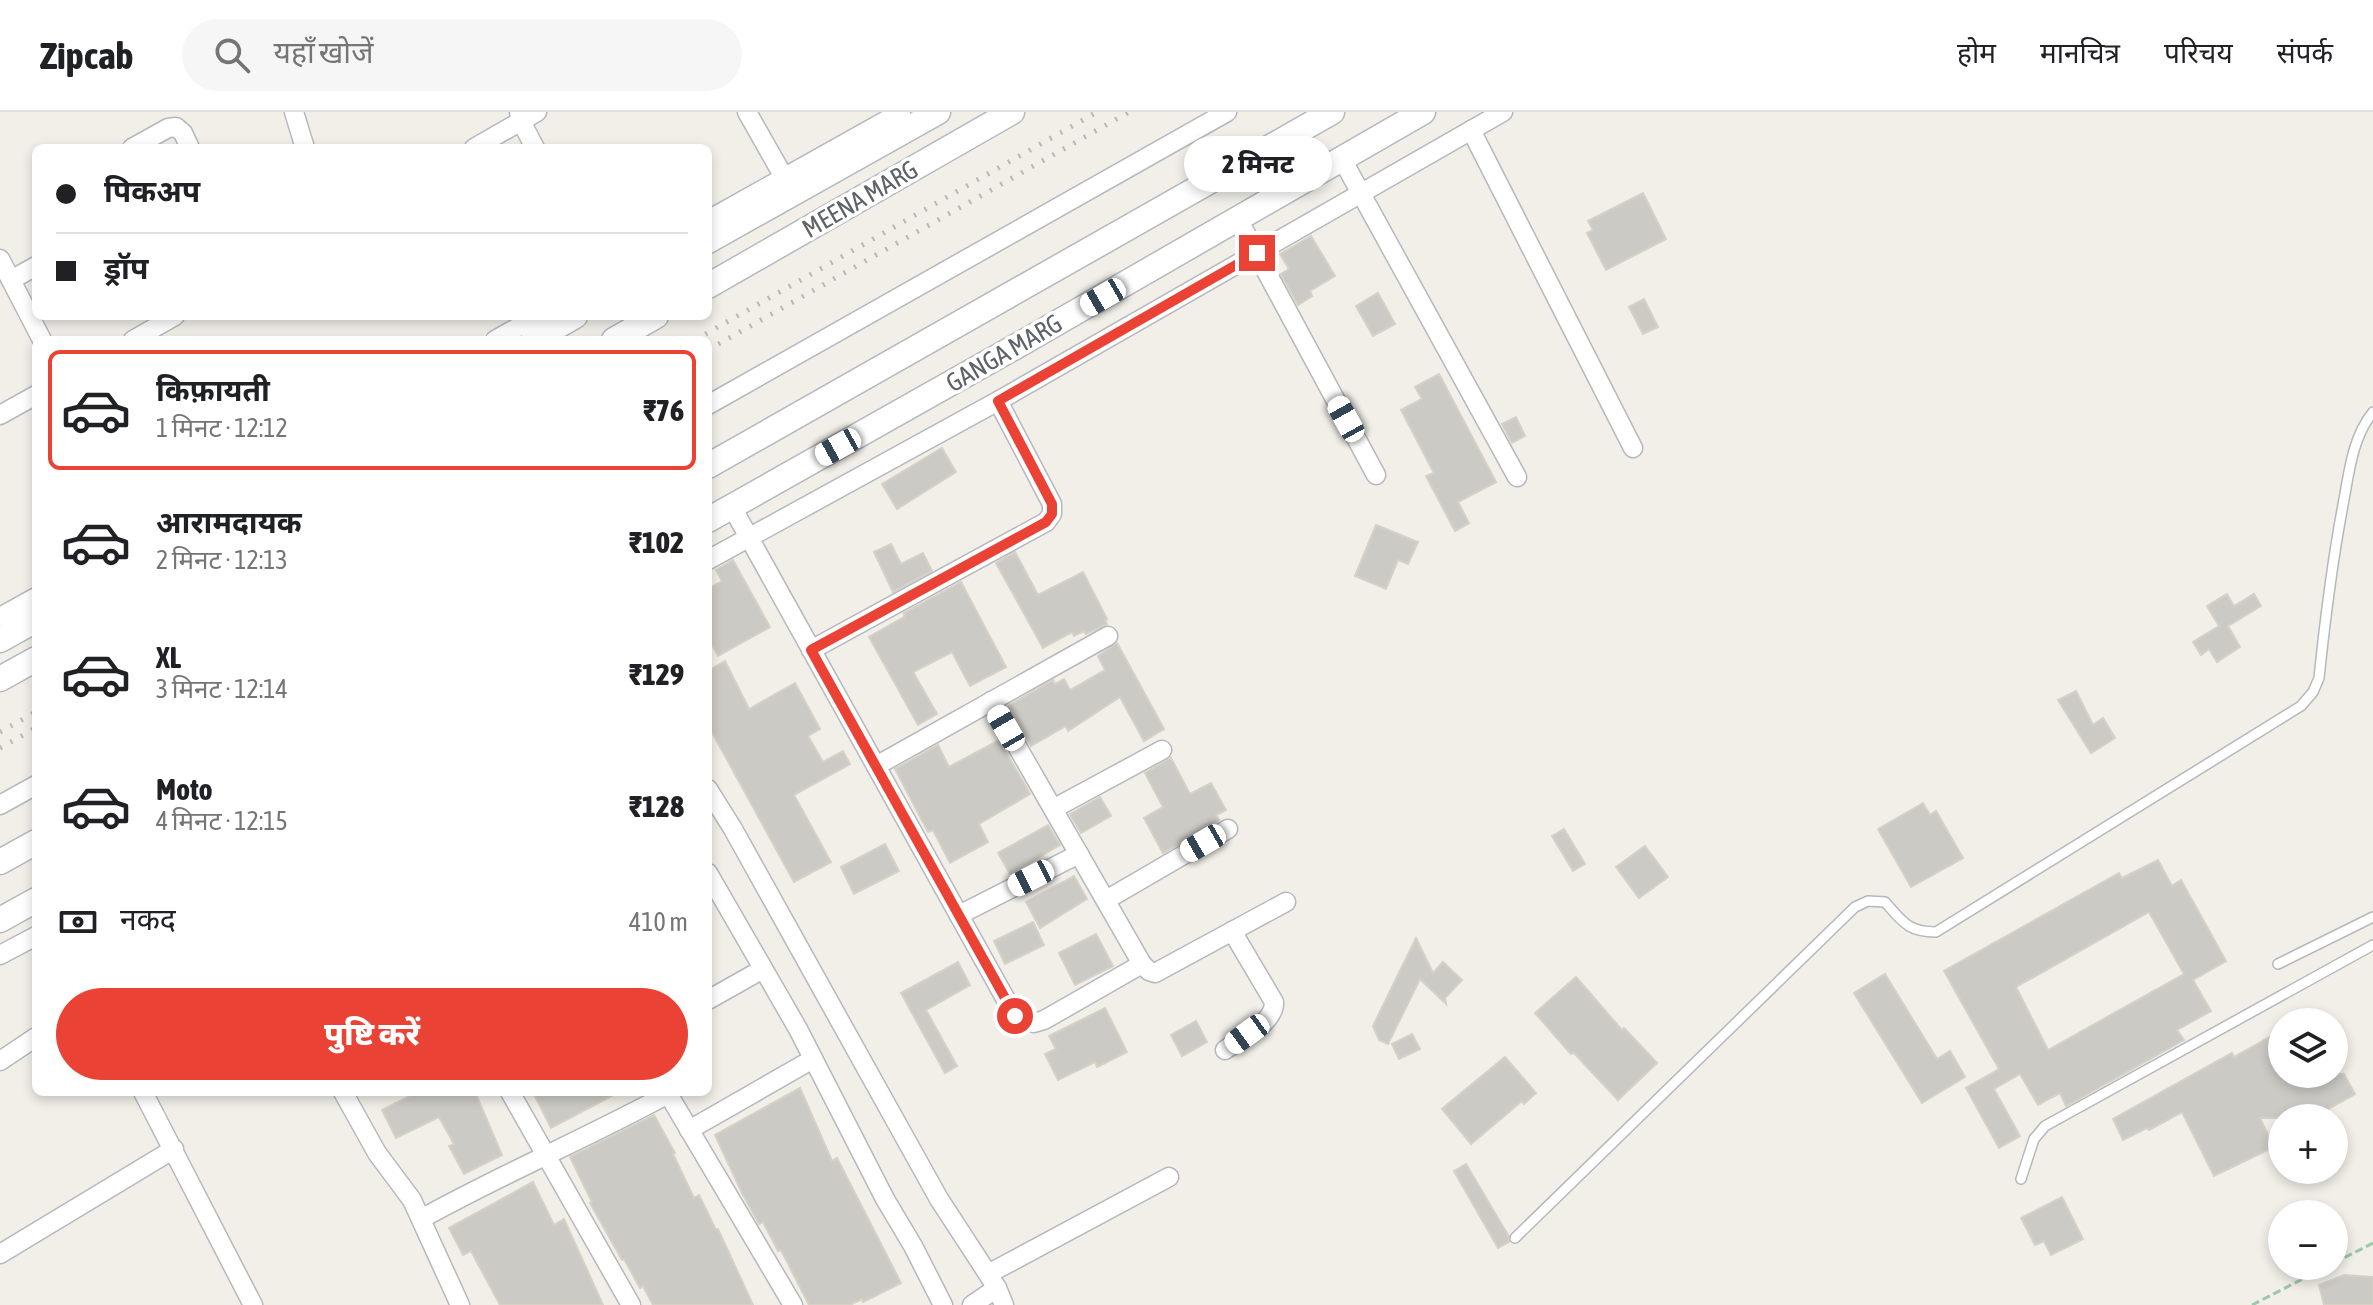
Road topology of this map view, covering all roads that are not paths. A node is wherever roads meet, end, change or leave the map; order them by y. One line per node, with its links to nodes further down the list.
1 (294, 112): 14 (street)
2 (747, 112): 18 (street)
3 (901, 112): 18 (street)
4 (938, 112): 18 (street, MEENA MARG)
5 (1012, 112): 22 (street, MEENA MARG)
6 (1227, 112): 40 (street)
7 (1332, 112): 44 (street, GANGA MARG)
8 (1423, 112): 17 (street, GANGA MARG)
9 (1503, 112): 11 (street)
10 (526, 115): 15 (street); 16 (street)
11 (1471, 130): 19 (street); 43 (street)
12 (139, 144): 13 (street)
13 (188, 144)
14 (304, 144)
15 (480, 144)
16 (534, 144)
17 (1342, 159): 19 (street); 21 (street, GANGA MARG)
18 (789, 185): 20 (street); 22 (street); 23 (street, MEENA MARG)
19 (1360, 193): 24 (street); 46 (street)
20 (712, 218)
21 (1238, 219): 24 (street); 47 (street, GANGA MARG)
22 (814, 226): 28 (street, MEENA MARG)
23 (712, 238)
24 (1257, 253): 39 (street); 45 (street)
25 (0, 259): 27 (street)
26 (32, 268): 27 (street)
27 (11, 280): 34 (street)
28 (712, 284)
29 (168, 320): 35 (street)
30 (531, 320): 36 (street)
31 (568, 320): 37 (street)
32 (646, 320): 33 (street)
33 (622, 329)
34 (40, 336)
35 (140, 336)
36 (502, 336)
37 (540, 336)
38 (32, 397): 42 (street)
39 (998, 401): 49 (street); 56 (street)
40 (712, 403)
41 (2373, 412): 100 (lane)
42 (0, 415)
43 (1633, 448)
44 (712, 464)
45 (1376, 475)
46 (1517, 477)
47 (732, 507): 48 (street, GANGA MARG); 49 (street)
48 (712, 518)
49 (748, 536): 50 (street); 56 (street)
50 (712, 558)
51 (32, 599): 52 (street)
52 (0, 617)
53 (32, 622): 55 (street)
54 (1108, 636): 59 (street)
55 (0, 640)
56 (811, 650): 61 (street)
57 (32, 661): 58 (street)
58 (0, 679)
59 (991, 701): 61 (street); 65 (street)
60 (1162, 750): 65 (street)
61 (876, 766): 74 (street)
62 (32, 787): 64 (street)
63 (712, 795): 102 (street)
64 (0, 805)
65 (1053, 809): 68 (street)
66 (1228, 829): 71 (street)
67 (32, 844): 69 (street)
68 (1079, 854): 71 (street); 74 (street)
69 (0, 862)
70 (712, 880): 83 (street)
71 (1106, 900): 81 (street)
72 (32, 902): 76 (street)
73 (1286, 902): 77 (street)
74 (959, 915): 81 (street)
75 (2373, 917): 82 (lane)
76 (0, 920)
77 (1232, 931): 81 (street); 86 (street)
78 (32, 938): 80 (street)
79 (2373, 945): 98 (lane)
80 (0, 955)
81 (1142, 964)
82 (2278, 964)
83 (763, 969): 84 (street); 87 (street)
84 (712, 998)
85 (32, 1040): 88 (street)
86 (1225, 1050)
87 (813, 1059): 94 (street); 107 (street)
88 (0, 1061)
89 (145, 1096): 95 (street)
90 (345, 1096): 99 (street)
91 (512, 1096): 96 (street)
92 (663, 1096): 96 (street)
93 (670, 1096): 94 (street)
94 (689, 1130): 106 (street)
95 (174, 1149): 101 (street); 103 (street)
96 (545, 1155): 99 (street); 105 (street)
97 (1169, 1177): 102 (street)
98 (2021, 1179)
99 (421, 1219): 104 (street)
100 (1515, 1238)
101 (0, 1254)
102 (996, 1289): 108 (street)
103 (253, 1305)
104 (460, 1305)
105 (631, 1305)
106 (793, 1305)
107 (943, 1305)
108 (972, 1305)

